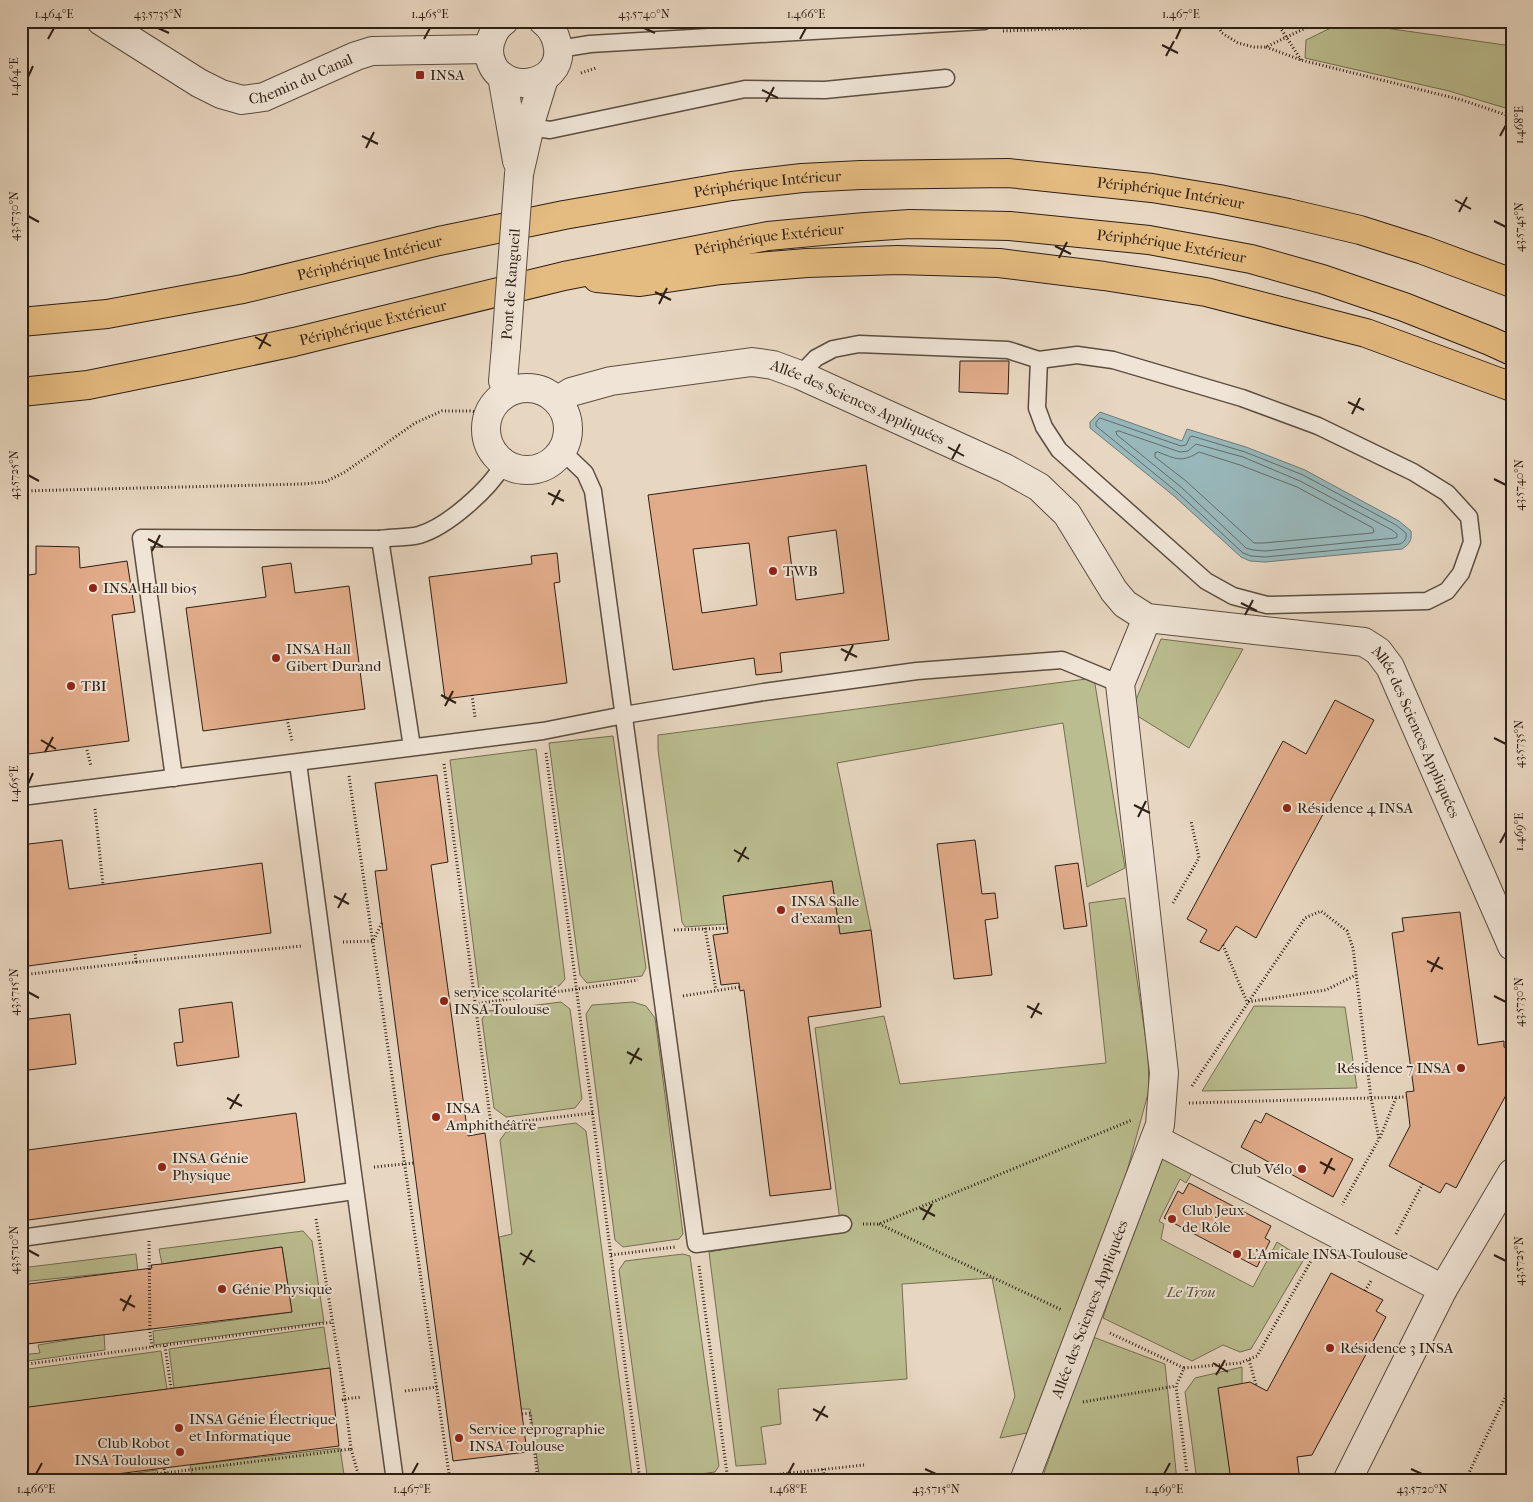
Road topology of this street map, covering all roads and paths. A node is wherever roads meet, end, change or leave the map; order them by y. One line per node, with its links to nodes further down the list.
1 (101, 21): 10 (street, Chemin du Canal)
2 (504, 21): 10 (street)
3 (543, 21): 11 (street)
4 (984, 21): 11 (lane)
5 (1215, 21): 9 (path)
6 (1276, 21): 8 (path)
7 (1320, 21): 8 (path)
8 (1287, 37): 9 (path); 12 (path)
9 (1266, 47): 12 (path)
10 (489, 49): 13 (street)
11 (559, 49): 14 (street, Pont de Rangueil)
12 (1301, 60): 16 (path)
13 (502, 76): 14 (street); 17 (street, Pont de Rangueil)
14 (544, 78): 17 (street, Pont de Rangueil)
15 (946, 78): 17 (lane)
16 (1512, 117)
17 (520, 126): 26 (street, Pont de Rangueil, bridge)
18 (564, 276): 21 (highway, Périphérique Extérieur); 24 (highway); 25 (highway, Périphérique Extérieur)
19 (1512, 283): 20 (highway, Périphérique Intérieur)
20 (21, 322)
21 (1512, 351)
22 (1039, 360): 22 (lane); 23 (lane)
23 (800, 375): 27 (street, Allée des Sciences Appliquées); 33 (street, Allée des Sciences Appliquées)
24 (1512, 387)
25 (21, 392)
26 (508, 392): 27 (street); 28 (street)
27 (557, 401): 29 (street)
28 (488, 414): 30 (street); 31 (path)
29 (562, 451): 30 (street); 35 (lane)
30 (504, 464): 32 (lane)
31 (21, 491)
32 (380, 539): 38 (lane); 42 (lane)
33 (1147, 618): 34 (street, Allée des Sciences Appliquées); 56 (street, Allée des Sciences Appliquées)
34 (1120, 684): 35 (lane); 70 (street, Allée des Sciences Appliquées)
35 (624, 715): 36 (lane); 51 (lane)
36 (543, 731): 37 (lane); 63 (path)
37 (442, 744): 38 (lane); 67 (path)
38 (412, 747): 40 (lane)
39 (87, 750): 43 (path)
40 (346, 756): 41 (lane); 53 (path)
41 (298, 763): 42 (lane); 54 (lane)
42 (174, 778): 43 (lane)
43 (92, 788): 44 (lane); 46 (path)
44 (21, 797)
45 (1191, 821): 47 (path)
46 (103, 885)
47 (1172, 905)
48 (382, 923): 53 (path)
49 (705, 928): 50 (path); 51 (path); 64 (path)
50 (728, 928)
51 (653, 930): 61 (lane)
52 (1347, 932): 66 (path)
53 (373, 941): 54 (path); 75 (path)
54 (323, 944): 58 (path); 76 (lane)
55 (1223, 945): 66 (path)
56 (1512, 946)
57 (135, 952): 58 (path)
58 (136, 962): 60 (path)
59 (1356, 975): 66 (path)
60 (21, 976)
61 (660, 977): 63 (path); 65 (lane)
62 (739, 986): 64 (path)
63 (576, 989): 67 (path); 71 (path)
64 (716, 990): 65 (path)
65 (663, 999): 84 (lane)
66 (1247, 1002): 70 (path)
67 (475, 1004): 71 (path)
68 (1396, 1097): 69 (path); 70 (path); 73 (path)
69 (1406, 1097)
70 (1160, 1109): 72 (street, Allée des Sciences Appliquées); 81 (path)
71 (593, 1113): 85 (path)
72 (1155, 1139): 86 (street); 99 (street, Allée des Sciences Appliquées)
73 (1379, 1139)
74 (414, 1163): 75 (path)
75 (404, 1164): 76 (path); 110 (path)
76 (352, 1170): 78 (lane)
77 (1512, 1173): 86 (street)
78 (354, 1191): 83 (lane); 109 (lane)
79 (315, 1214): 88 (path)
80 (843, 1224): 81 (path); 84 (lane)
81 (879, 1224): 87 (path)
82 (149, 1237): 91 (path)
83 (21, 1238)
84 (696, 1244): 85 (path); 105 (path)
85 (611, 1256): 112 (path)
86 (1443, 1289): 116 (street)
87 (1067, 1313)
88 (333, 1322): 90 (path); 101 (path)
89 (1107, 1332): 94 (path)
90 (165, 1346): 91 (path); 98 (path)
91 (152, 1348): 93 (path)
92 (1249, 1360): 97 (path)
93 (21, 1365)
94 (1184, 1368)
95 (1512, 1383): 117 (path)
96 (1176, 1386): 99 (path)
97 (1256, 1386)
98 (171, 1388)
99 (1052, 1408): 115 (street, Allée des Sciences Appliquées)
100 (522, 1414): 111 (path)
101 (352, 1449): 104 (path); 108 (path)
102 (864, 1465): 103 (path)
103 (823, 1469): 105 (path); 114 (path)
104 (164, 1471): 106 (path); 107 (path)
105 (728, 1480): 113 (path)
106 (84, 1481)
107 (168, 1481)
108 (360, 1481)
109 (395, 1481)
110 (450, 1481)
111 (538, 1481)
112 (640, 1481)
113 (717, 1481)
114 (824, 1481)
115 (1024, 1481)
116 (1347, 1481)
117 (1465, 1481)

